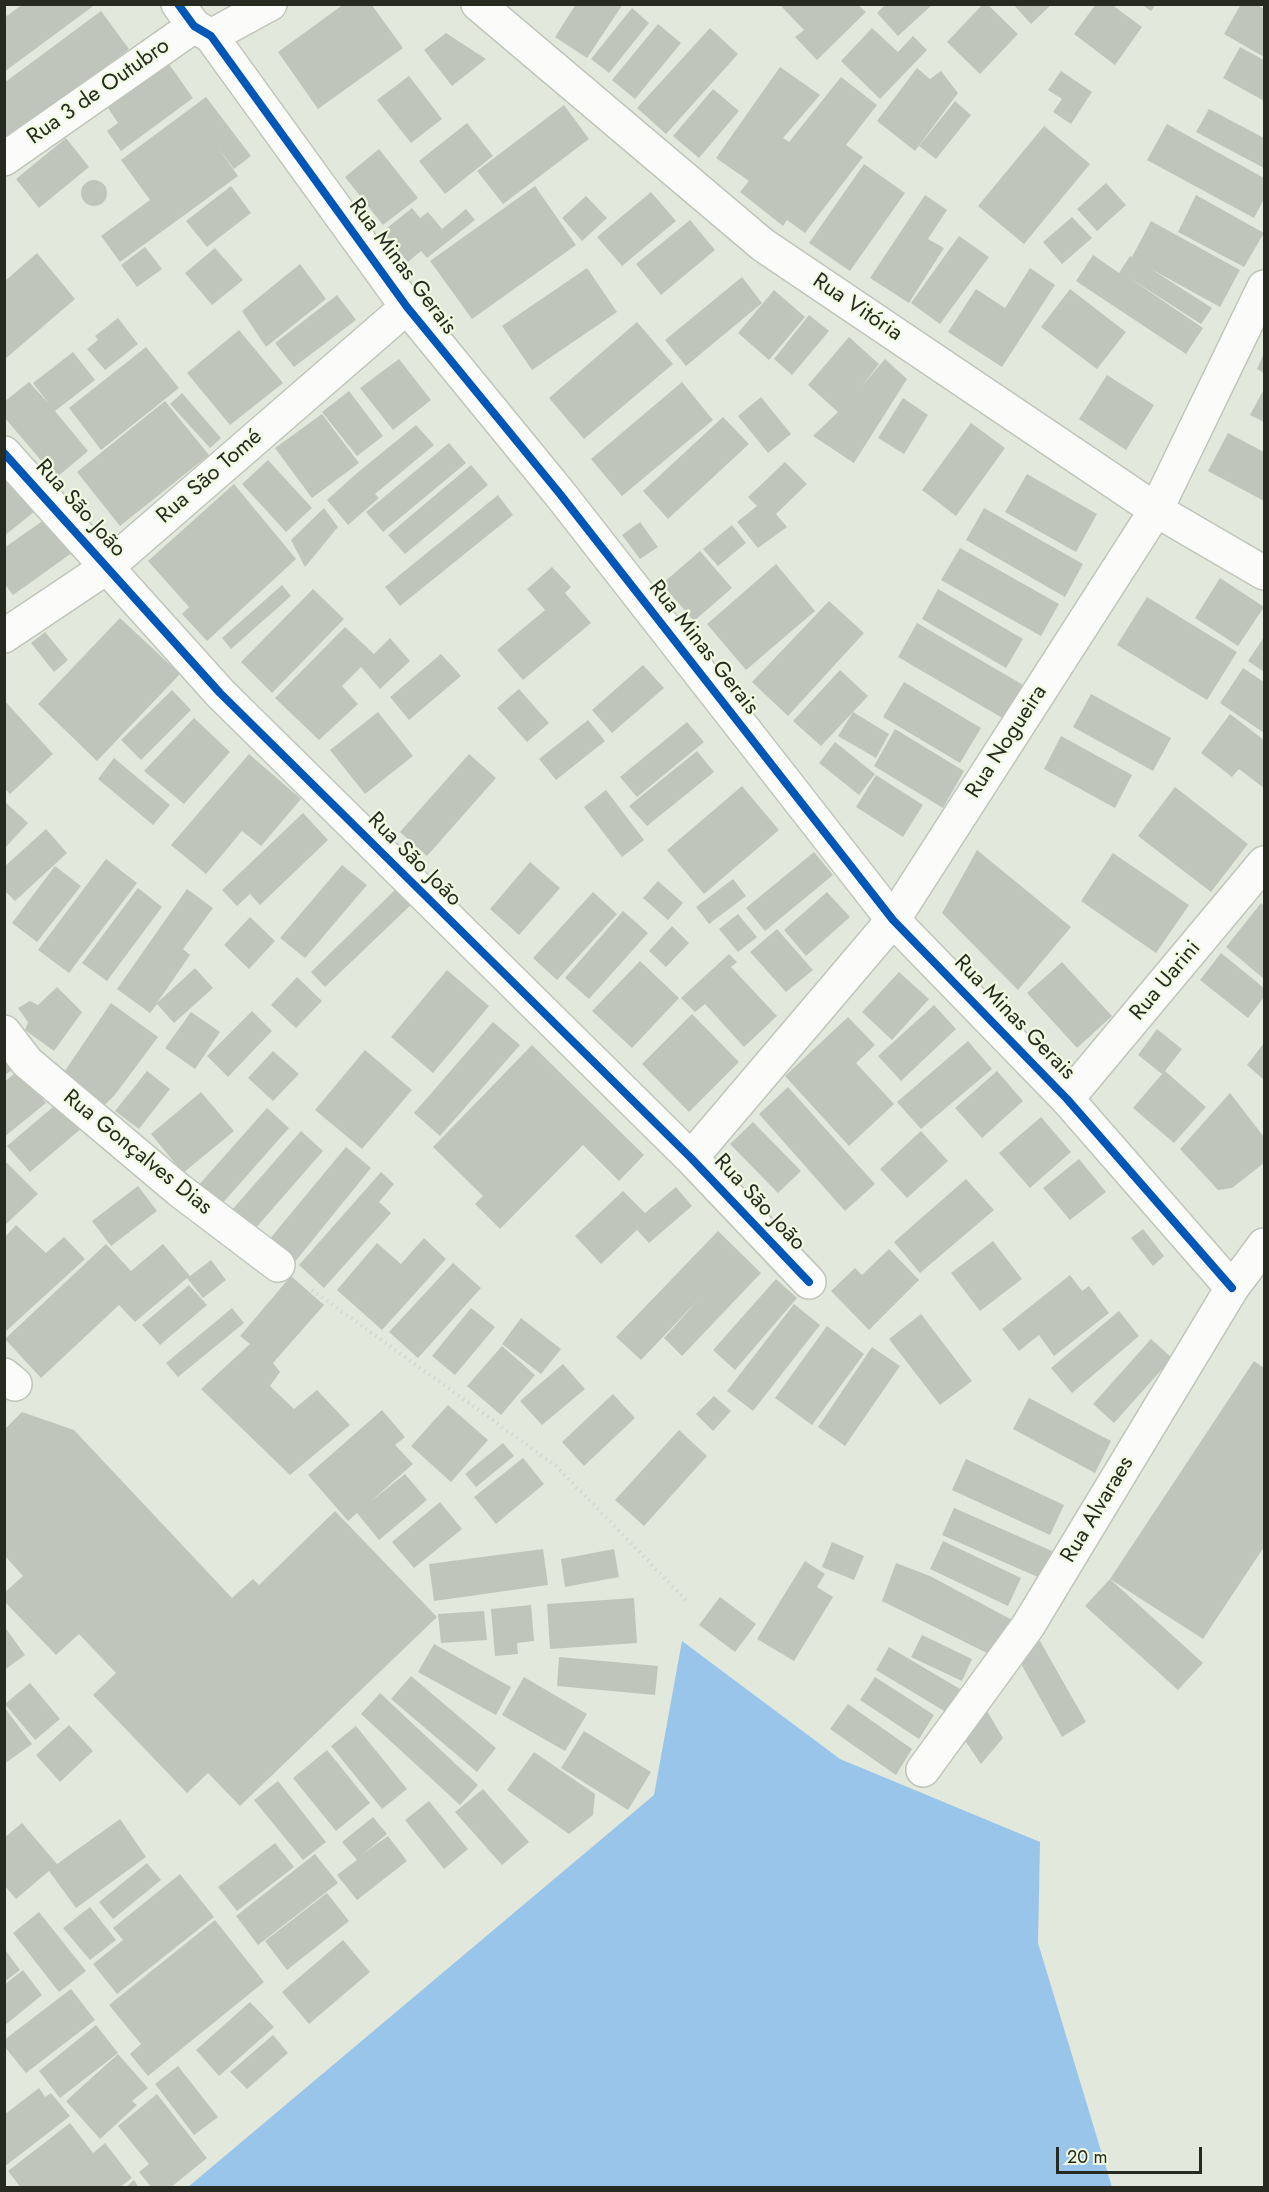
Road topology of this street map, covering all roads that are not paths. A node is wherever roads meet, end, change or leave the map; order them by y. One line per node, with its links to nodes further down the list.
1 (270, 4): 3 (street, Rua 3 de Outubro)
2 (478, 4): 8 (street, Rua Vitória)
3 (195, 22): 4 (street, Rua 3 de Outubro); 6 (street, Rua Minas Gerais)
4 (4, 159)
5 (1264, 287): 8 (street, Rua Nogueira)
6 (407, 307): 9 (street, Rua São Tomé); 13 (street, Rua Minas Gerais)
7 (4, 453): 9 (street, Rua São João)
8 (1156, 510): 10 (street, Rua Vitória); 13 (street, Rua Nogueira)
9 (107, 567): 11 (street, Rua São Tomé); 16 (street, Rua São João)
10 (1264, 573)
11 (4, 636)
12 (1264, 863): 15 (street, Rua Uarini)
13 (893, 920): 15 (street, Rua Minas Gerais); 16 (street, Rua Nogueira)
14 (4, 1032): 18 (street, Rua Gonçalves Dias)
15 (1067, 1099): 20 (street, Rua Minas Gerais)
16 (691, 1158): 19 (street, Rua São João)
17 (1264, 1245): 20 (street, Rua Alvaraes)
18 (278, 1265)
19 (809, 1282)
20 (1232, 1288): 21 (street, Rua Alvaraes)
21 (923, 1770)

